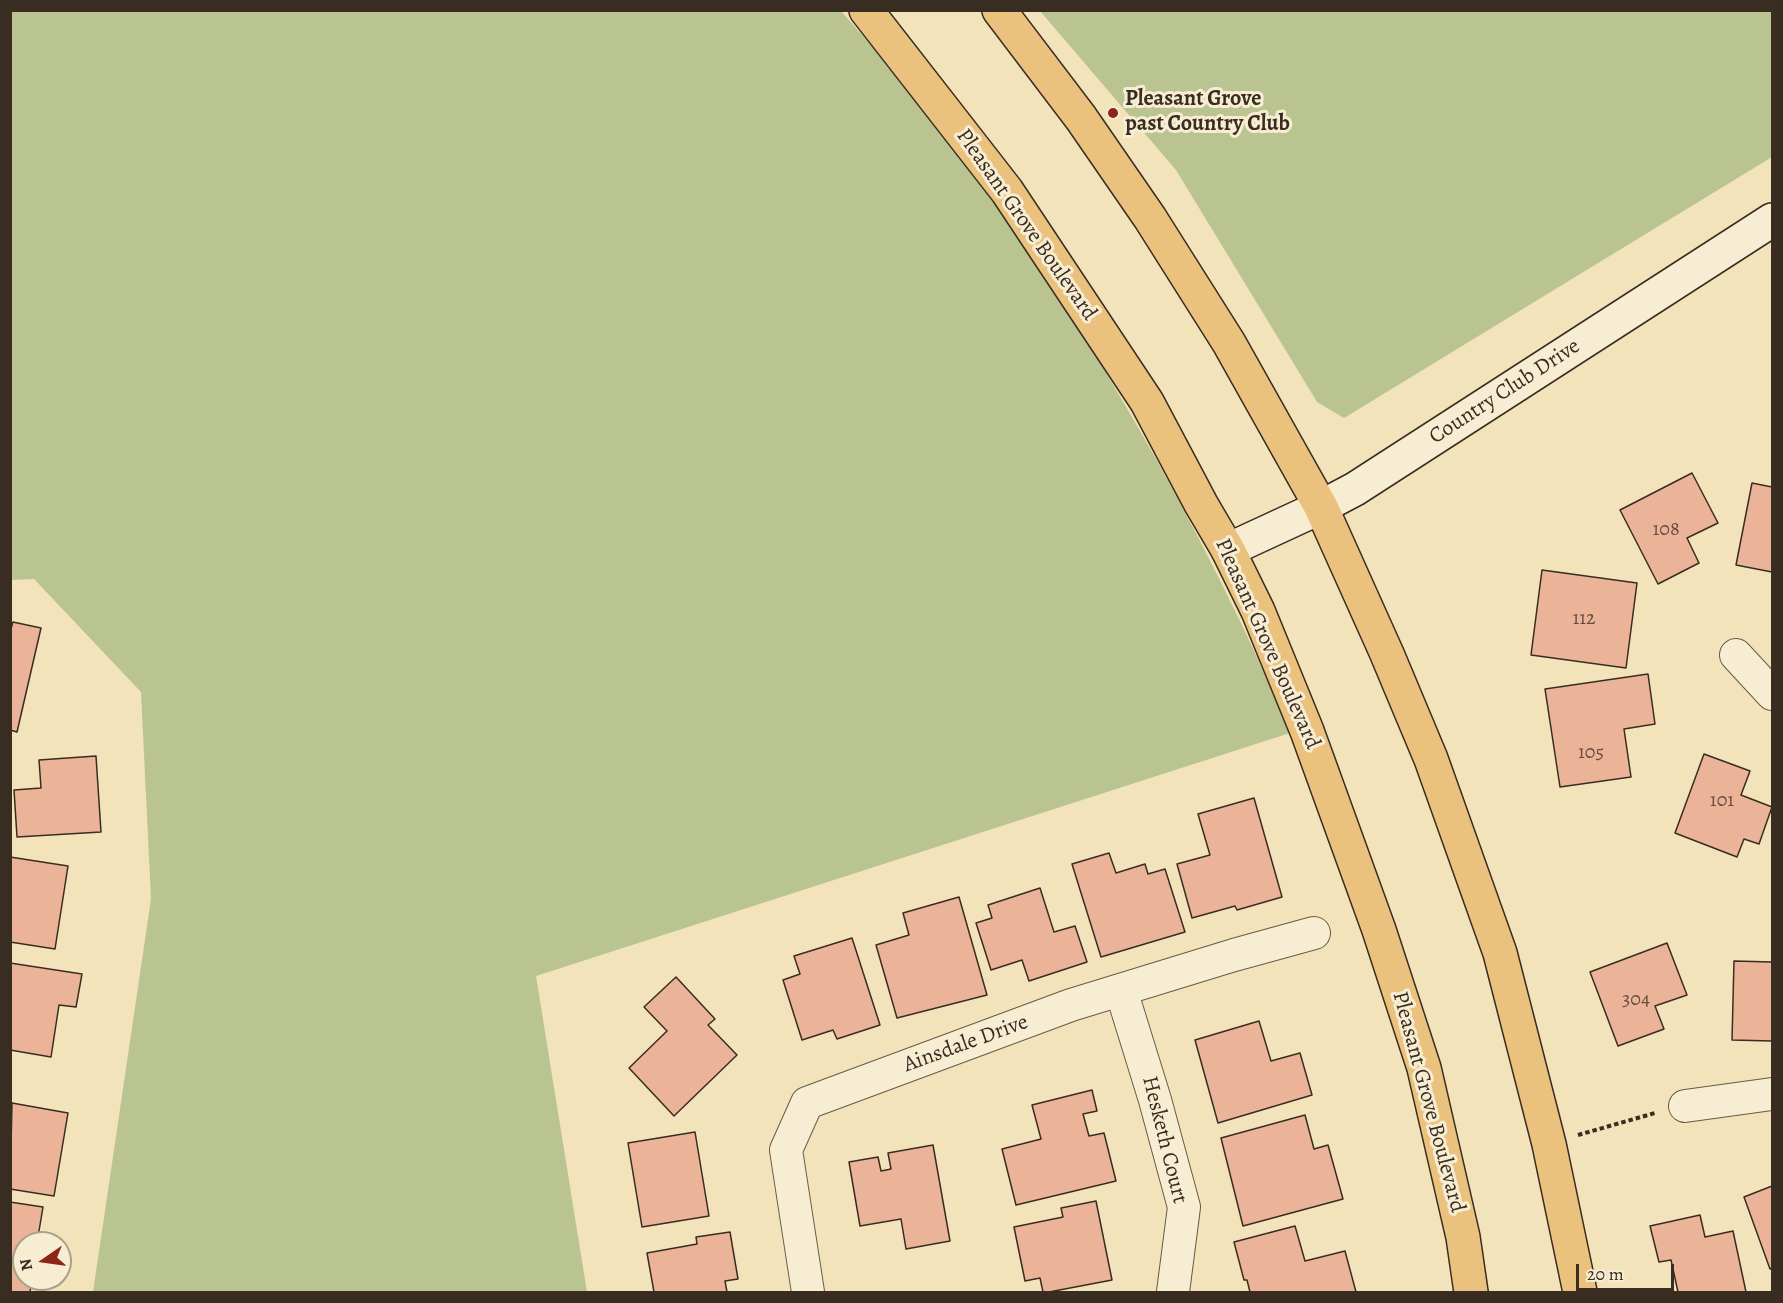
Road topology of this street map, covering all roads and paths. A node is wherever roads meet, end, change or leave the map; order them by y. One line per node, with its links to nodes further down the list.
1 (866, 10): 5 (main road, Pleasant Grove Boulevard)
2 (999, 10): 4 (main road)
3 (1773, 220): 4 (street, Country Club Drive)
4 (1321, 507): 5 (street, Country Club Drive); 12 (main road)
5 (1228, 550): 15 (main road, Pleasant Grove Boulevard)
6 (1736, 655): 7 (street)
7 (1773, 694)
8 (1314, 933): 9 (street, Ainsdale Drive)
9 (1121, 990): 13 (street, Ainsdale Drive); 14 (street, Hesketh Court)
10 (1773, 1094): 11 (street)
11 (1685, 1106): 12 (path)
12 (1549, 1144): 16 (main road)
13 (808, 1293)
14 (1173, 1293)
15 (1471, 1293)
16 (1580, 1293)

